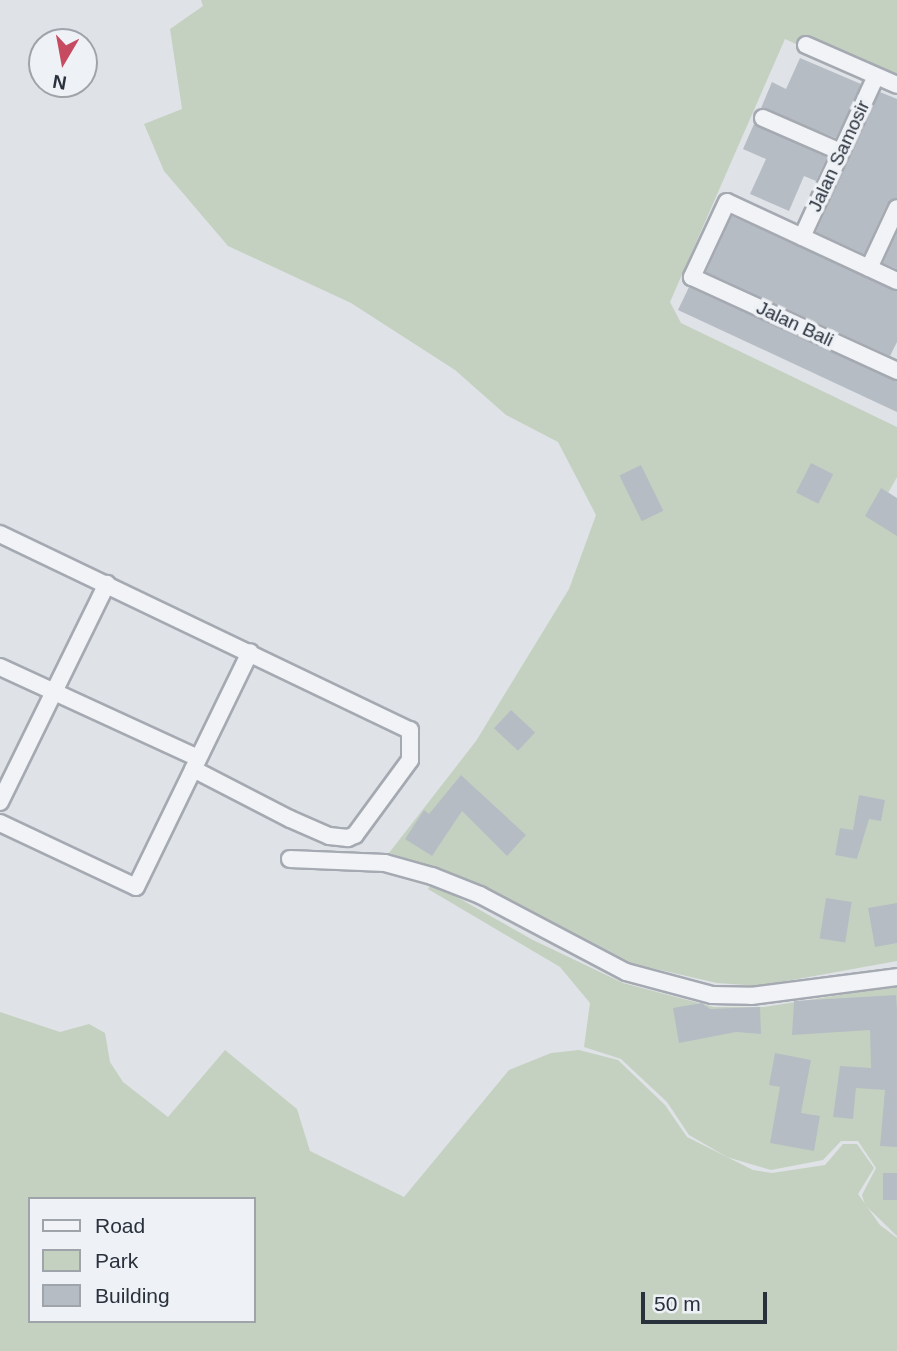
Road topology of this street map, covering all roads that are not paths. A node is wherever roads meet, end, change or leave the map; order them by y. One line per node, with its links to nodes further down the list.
1 (806, 45): 2 (street)
2 (876, 76): 3 (street); 5 (street, Jalan Samosir)
3 (897, 85)
4 (763, 118): 5 (street)
5 (841, 152): 7 (street, Jalan Samosir)
6 (897, 208): 8 (street)
7 (802, 236): 8 (street); 10 (street, Jalan Bali)
8 (869, 268): 9 (street)
9 (897, 281)
10 (897, 371)
11 (0, 534): 12 (street)
12 (107, 584): 13 (street); 15 (street)
13 (250, 652): 16 (street); 16 (street)
14 (0, 667): 15 (street)
15 (54, 692): 16 (street); 17 (street)
16 (195, 763): 18 (street)
17 (0, 802)
18 (0, 823)
19 (290, 859): 20 (street)
20 (897, 976)

